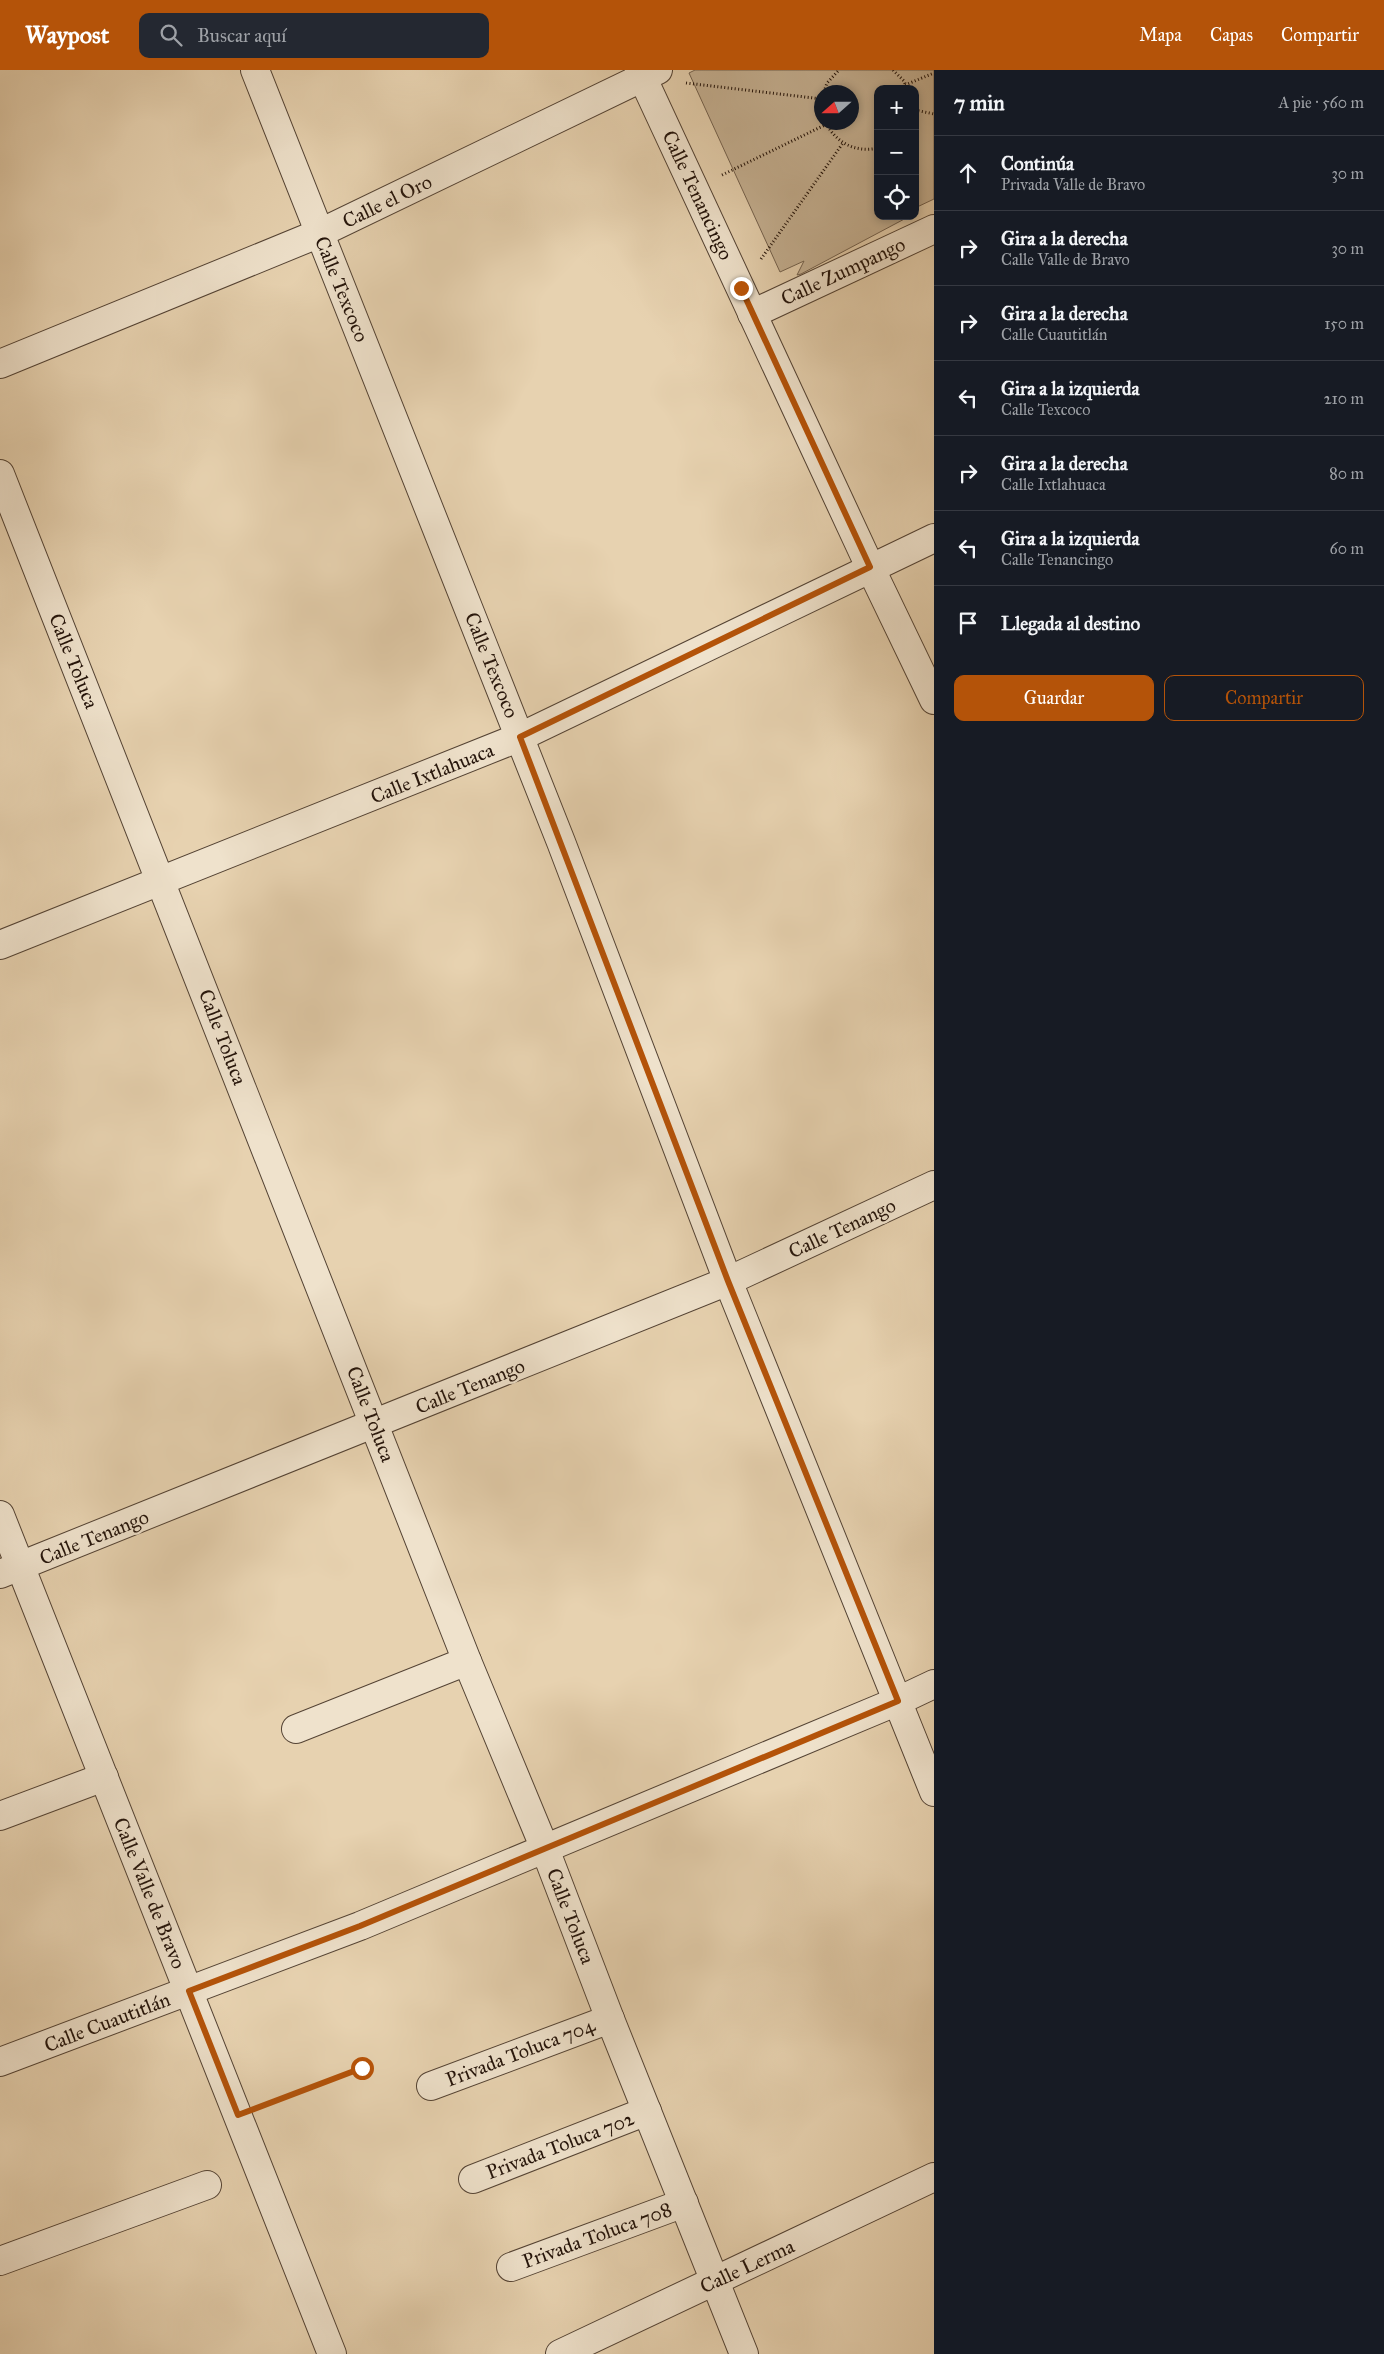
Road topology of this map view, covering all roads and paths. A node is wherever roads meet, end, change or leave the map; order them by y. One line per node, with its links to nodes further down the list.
1 (255, 70): 18 (street, Calle Texcoco)
2 (839, 70): 6 (path)
3 (893, 70): 7 (path)
4 (646, 72): 9 (path); 16 (street, Calle Tenancingo); 18 (street, Calle el Oro)
5 (934, 73): 8 (path)
6 (827, 85)
7 (904, 85)
8 (910, 85)
9 (814, 98)
10 (919, 111): 11 (path)
11 (934, 114)
12 (814, 129): 16 (path)
13 (829, 130): 14 (path)
14 (843, 143): 15 (path); 19 (path)
15 (874, 148)
16 (695, 188): 19 (street, Calle Tenancingo)
17 (934, 229): 20 (street, Calle Zumpango)
18 (320, 233): 21 (street, Calle el Oro); 26 (street, Calle Texcoco)
19 (741, 288): 20 (street, Calle Tenancingo)
20 (752, 314): 24 (street, Calle Tenancingo)
21 (0, 364)
22 (0, 474): 27 (street, Calle Toluca)
23 (934, 538): 24 (street, Calle Ixtlahuaca)
24 (870, 567): 25 (street, Calle Tenancingo); 26 (street, Calle Ixtlahuaca)
25 (934, 700)
26 (520, 737): 27 (street, Calle Ixtlahuaca); 30 (street, Calle Texcoco)
27 (162, 882): 28 (street, Calle Ixtlahuaca); 31 (street, Calle Toluca)
28 (0, 946)
29 (934, 1184): 30 (street, Calle Tenango)
30 (728, 1281): 31 (street, Calle Tenango); 36 (street, Calle Texcoco)
31 (375, 1424): 33 (street, Calle Tenango); 34 (street, Calle Toluca)
32 (0, 1515): 33 (street, Calle Valle de Bravo)
33 (10, 1571): 38 (street, Calle Valle de Bravo)
34 (467, 1661): 37 (street); 41 (street, Calle Toluca)
35 (934, 1684): 36 (street, Calle Cuautitlán)
36 (898, 1701): 39 (street, Calle Texcoco); 41 (street, Calle Cuautitlán)
37 (296, 1729)
38 (104, 1778): 40 (street); 42 (street, Calle Valle de Bravo)
39 (934, 1792)
40 (0, 1816)
41 (545, 1849): 42 (street, Calle Cuautitlán); 43 (street, Calle Toluca)
42 (189, 1991): 44 (street, Calle Cuautitlán); 48 (street, Calle Valle de Bravo)
43 (610, 2019): 46 (street, Privada Toluca 704); 47 (street, Calle Toluca)
44 (0, 2062)
45 (362, 2068): 48 (path)
46 (431, 2086)
47 (647, 2111): 50 (street, Privada Toluca 702); 52 (street, Calle Toluca)
48 (238, 2115): 56 (street, Calle Valle de Bravo)
49 (934, 2177): 55 (street, Calle Lerma)
50 (473, 2179)
51 (207, 2185): 53 (street)
52 (684, 2203): 54 (street, Privada Toluca 708); 55 (street, Calle Toluca)
53 (0, 2261)
54 (511, 2267)
55 (716, 2281): 57 (street, Calle Lerma); 58 (street, Calle Toluca)
56 (332, 2354)
57 (560, 2354)
58 (744, 2354)

